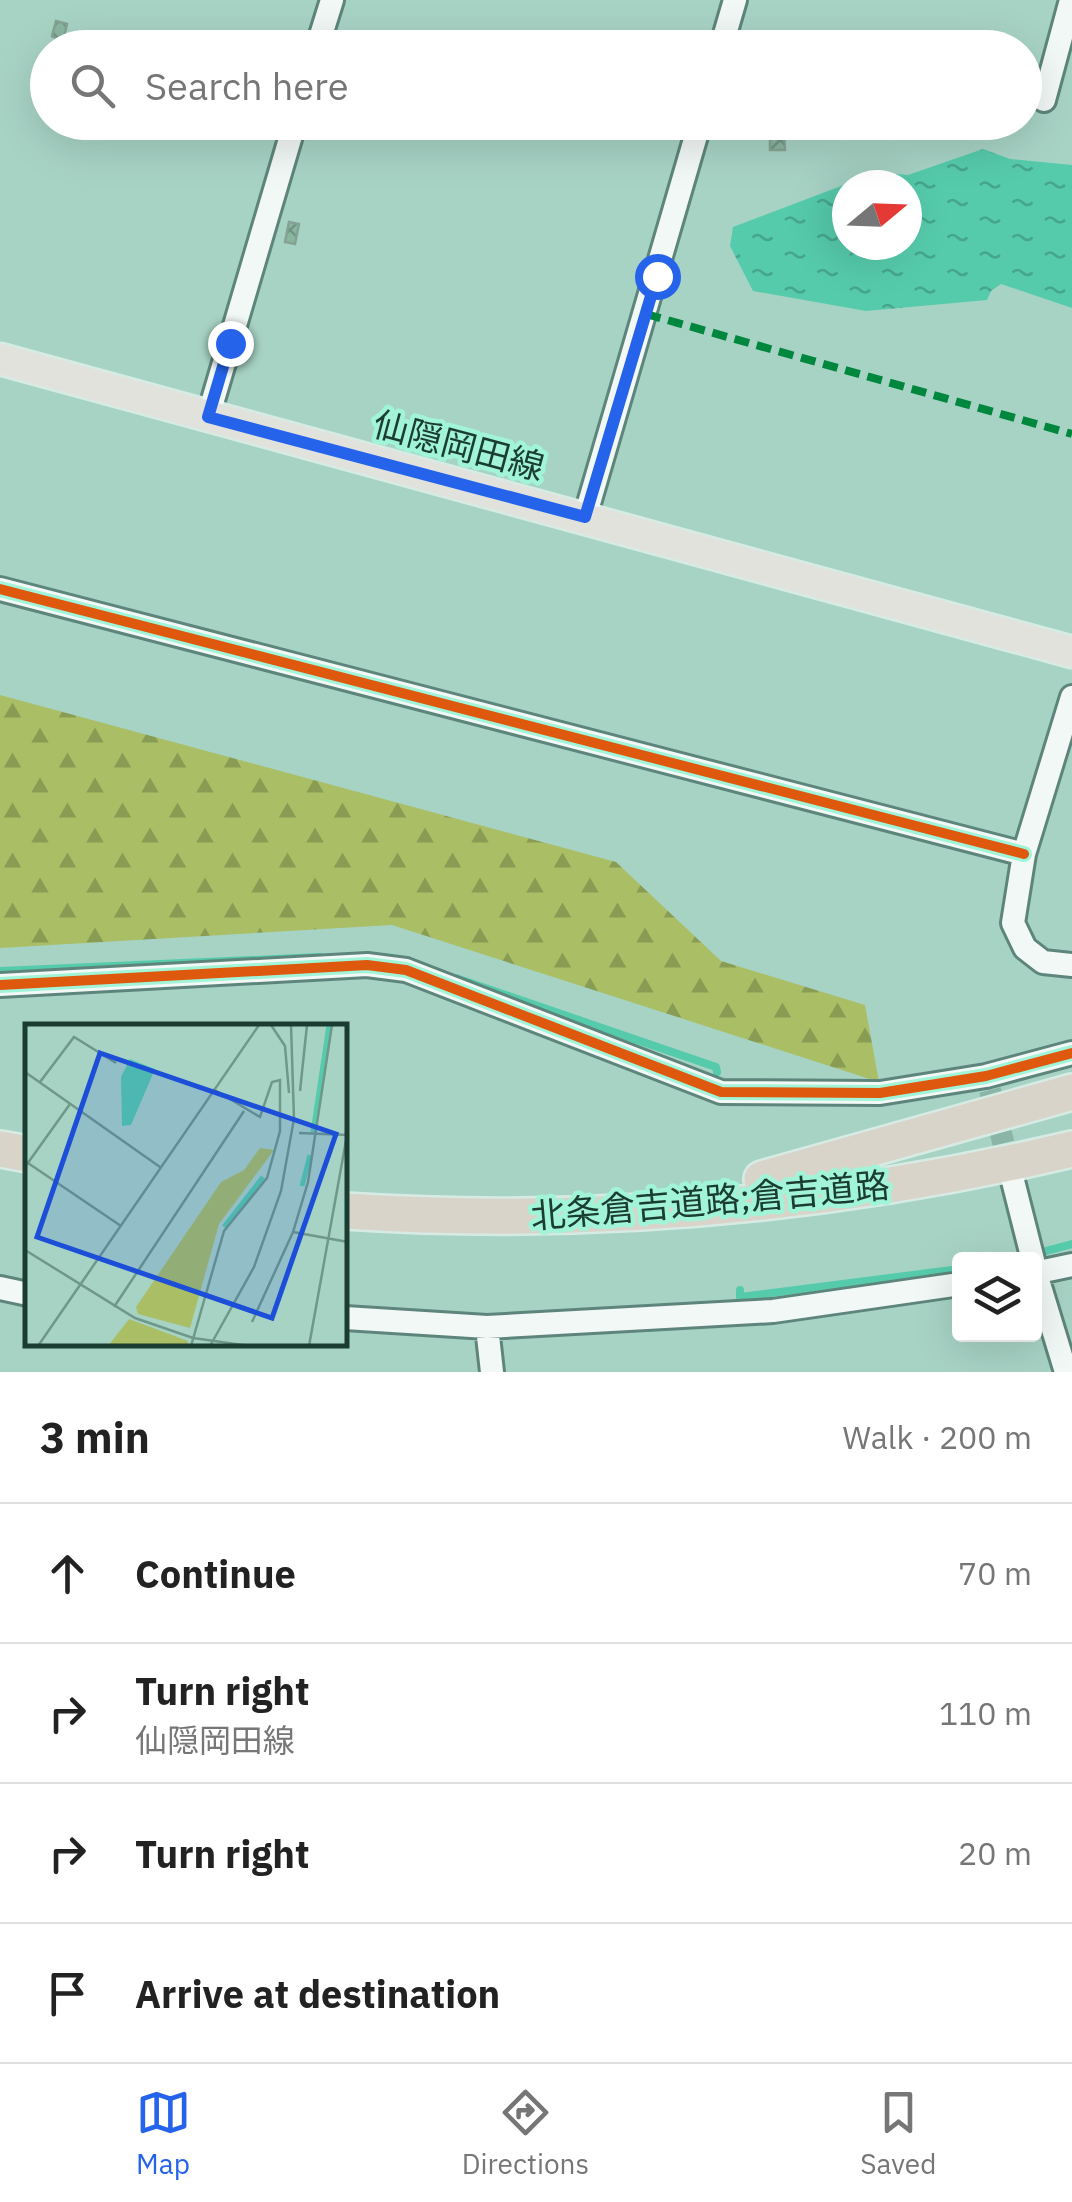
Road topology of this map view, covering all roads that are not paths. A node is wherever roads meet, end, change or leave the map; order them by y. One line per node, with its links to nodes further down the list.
1 (332, 0): 4 (street)
2 (734, 0): 5 (street)
3 (1070, 0): 6 (street)
4 (323, 30)
5 (726, 30)
6 (1044, 100)
7 (290, 140): 10 (street)
8 (695, 140): 11 (street)
9 (0, 359): 10 (main road, 仙隠岡田線)
10 (208, 417): 11 (main road, 仙隠岡田線)
11 (585, 517): 13 (main road, 仙隠岡田線)
12 (0, 589): 15 (street)
13 (1072, 652)
14 (1072, 698): 15 (street)
15 (1024, 854): 16 (street)
16 (1072, 965)
17 (0, 985): 18 (street)
18 (1072, 1053)
19 (1072, 1092): 26 (highway)
20 (1072, 1127): 26 (highway, 北条倉吉道路;倉吉道路)
21 (0, 1149): 23 (highway)
22 (1072, 1149): 29 (highway, 北条倉吉道路;倉吉道路)
23 (25, 1153)
24 (0, 1169): 25 (highway)
25 (25, 1173)
26 (762, 1179): 28 (highway, 北条倉吉道路;倉吉道路)
27 (1013, 1181): 30 (street)
28 (348, 1193)
29 (348, 1211)
30 (1030, 1252)
31 (1072, 1265): 32 (street)
32 (1042, 1267)
33 (952, 1285): 38 (street)
34 (0, 1288): 35 (street)
35 (25, 1293)
36 (1042, 1294): 40 (street)
37 (348, 1318): 38 (street)
38 (486, 1328): 39 (street)
39 (492, 1372)
40 (1066, 1372)

